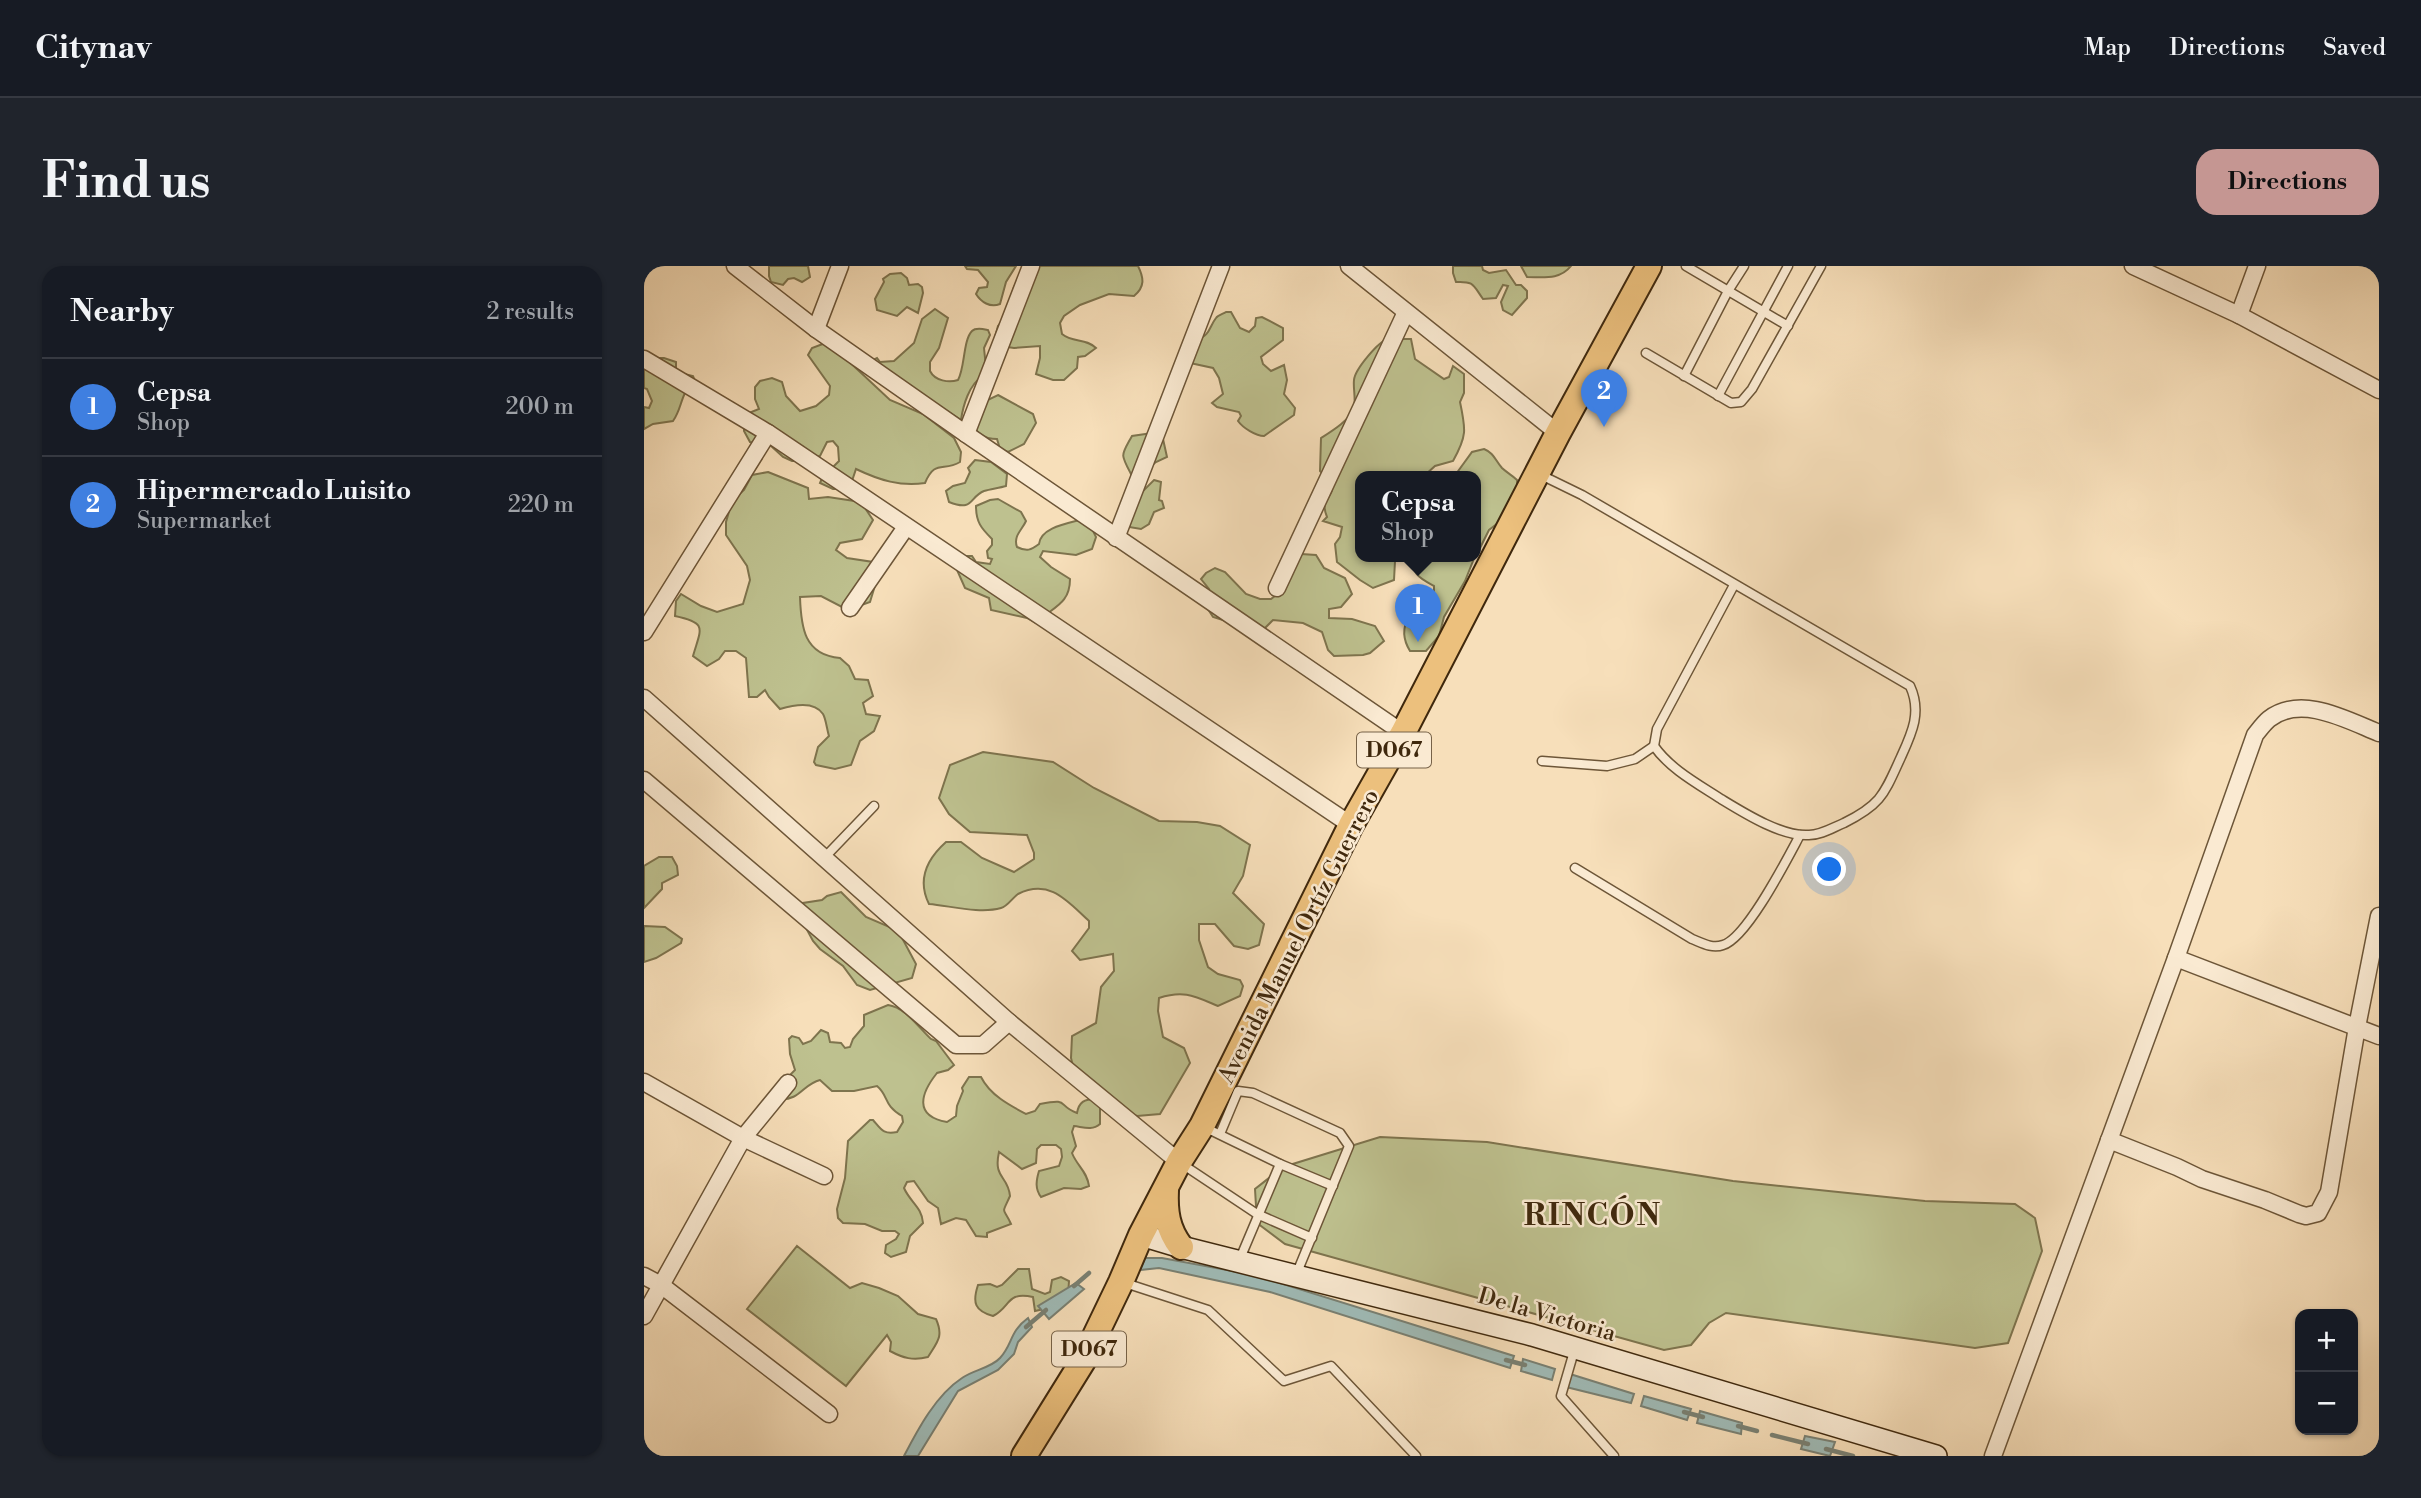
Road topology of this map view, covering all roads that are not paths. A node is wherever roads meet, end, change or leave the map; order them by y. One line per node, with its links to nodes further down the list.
1 (735, 266): 18 (street)
2 (840, 266): 18 (street)
3 (1031, 266): 26 (street)
4 (1221, 266): 29 (street)
5 (1349, 266): 14 (street)
6 (1649, 266): 25 (main road, Avenida Manuel Ortíz Guerrero / D067)
7 (1744, 266): 13 (lane)
8 (1788, 266): 15 (lane)
9 (1821, 266): 17 (lane)
10 (2133, 266): 16 (street)
11 (2257, 266): 16 (street)
12 (1691, 267): 13 (lane)
13 (1728, 291): 15 (lane); 21 (lane)
14 (1406, 312): 25 (street); 31 (street)
15 (1762, 312): 17 (lane); 23 (lane)
16 (2239, 315): 22 (street)
17 (1788, 326): 23 (lane)
18 (816, 329): 26 (street)
19 (1646, 353): 21 (lane)
20 (644, 359): 24 (street)
21 (1684, 376): 23 (lane)
22 (2379, 390)
23 (1718, 396)
24 (768, 433): 28 (street); 33 (street)
25 (1558, 433): 27 (main road, Avenida Manuel Ortíz Guerrero / D067)
26 (966, 435): 29 (street)
27 (1538, 474): 30 (lane); 35 (main road, Avenida Manuel Ortíz Guerrero / D067)
28 (906, 527): 32 (street); 41 (street)
29 (1116, 538): 35 (street)
30 (1734, 584): 37 (lane); 42 (lane)
31 (1277, 588)
32 (850, 608)
33 (644, 632)
34 (644, 698): 43 (street)
35 (1403, 733): 41 (main road, Avenida Manuel Ortíz Guerrero / D067)
36 (2379, 733): 46 (street)
37 (1654, 746): 38 (lane); 42 (lane)
38 (1542, 761)
39 (644, 780): 47 (street)
40 (874, 806): 43 (lane)
41 (1351, 825): 52 (main road, Avenida Manuel Ortíz Guerrero / D067)
42 (1800, 835): 44 (lane)
43 (825, 857): 47 (street)
44 (1575, 868)
45 (2379, 916): 48 (street)
46 (2176, 958): 48 (street); 54 (street)
47 (1009, 1022): 55 (street)
48 (2357, 1027): 49 (street); 54 (street)
49 (2379, 1036)
50 (644, 1082): 53 (street)
51 (788, 1083): 53 (street)
52 (1211, 1130): 55 (main road, Avenida Manuel Ortíz Guerrero / D067); 56 (lane); 58 (lane)
53 (743, 1138): 57 (street); 68 (street)
54 (2109, 1140): 76 (street)
55 (1180, 1162): 59 (main road, Avenida Manuel Ortíz Guerrero / D067); 60 (lane)
56 (1280, 1164): 58 (lane); 60 (lane)
57 (824, 1176)
58 (1333, 1186): 62 (lane)
59 (1166, 1190): 61 (main road, Avenida Manuel Ortíz Guerrero / D067); 63 (main road)
60 (1258, 1214): 62 (lane); 64 (lane)
61 (1141, 1235): 63 (main road, De la Victoria); 67 (main road, Avenida Manuel Ortíz Guerrero / D067)
62 (1312, 1238): 66 (lane)
63 (1181, 1247): 64 (main road, De la Victoria)
64 (1239, 1261): 66 (main road, De la Victoria)
65 (644, 1276): 68 (street)
66 (1296, 1276): 70 (main road, De la Victoria)
67 (1121, 1282): 72 (main road, Avenida Manuel Ortíz Guerrero / D067); 73 (lane)
68 (662, 1285): 69 (street); 71 (street)
69 (644, 1316)
70 (1575, 1348): 74 (lane); 75 (main road, De la Victoria)
71 (829, 1414)
72 (1024, 1456)
73 (1416, 1456)
74 (1614, 1456)
75 (1936, 1456)
76 (1993, 1456)

